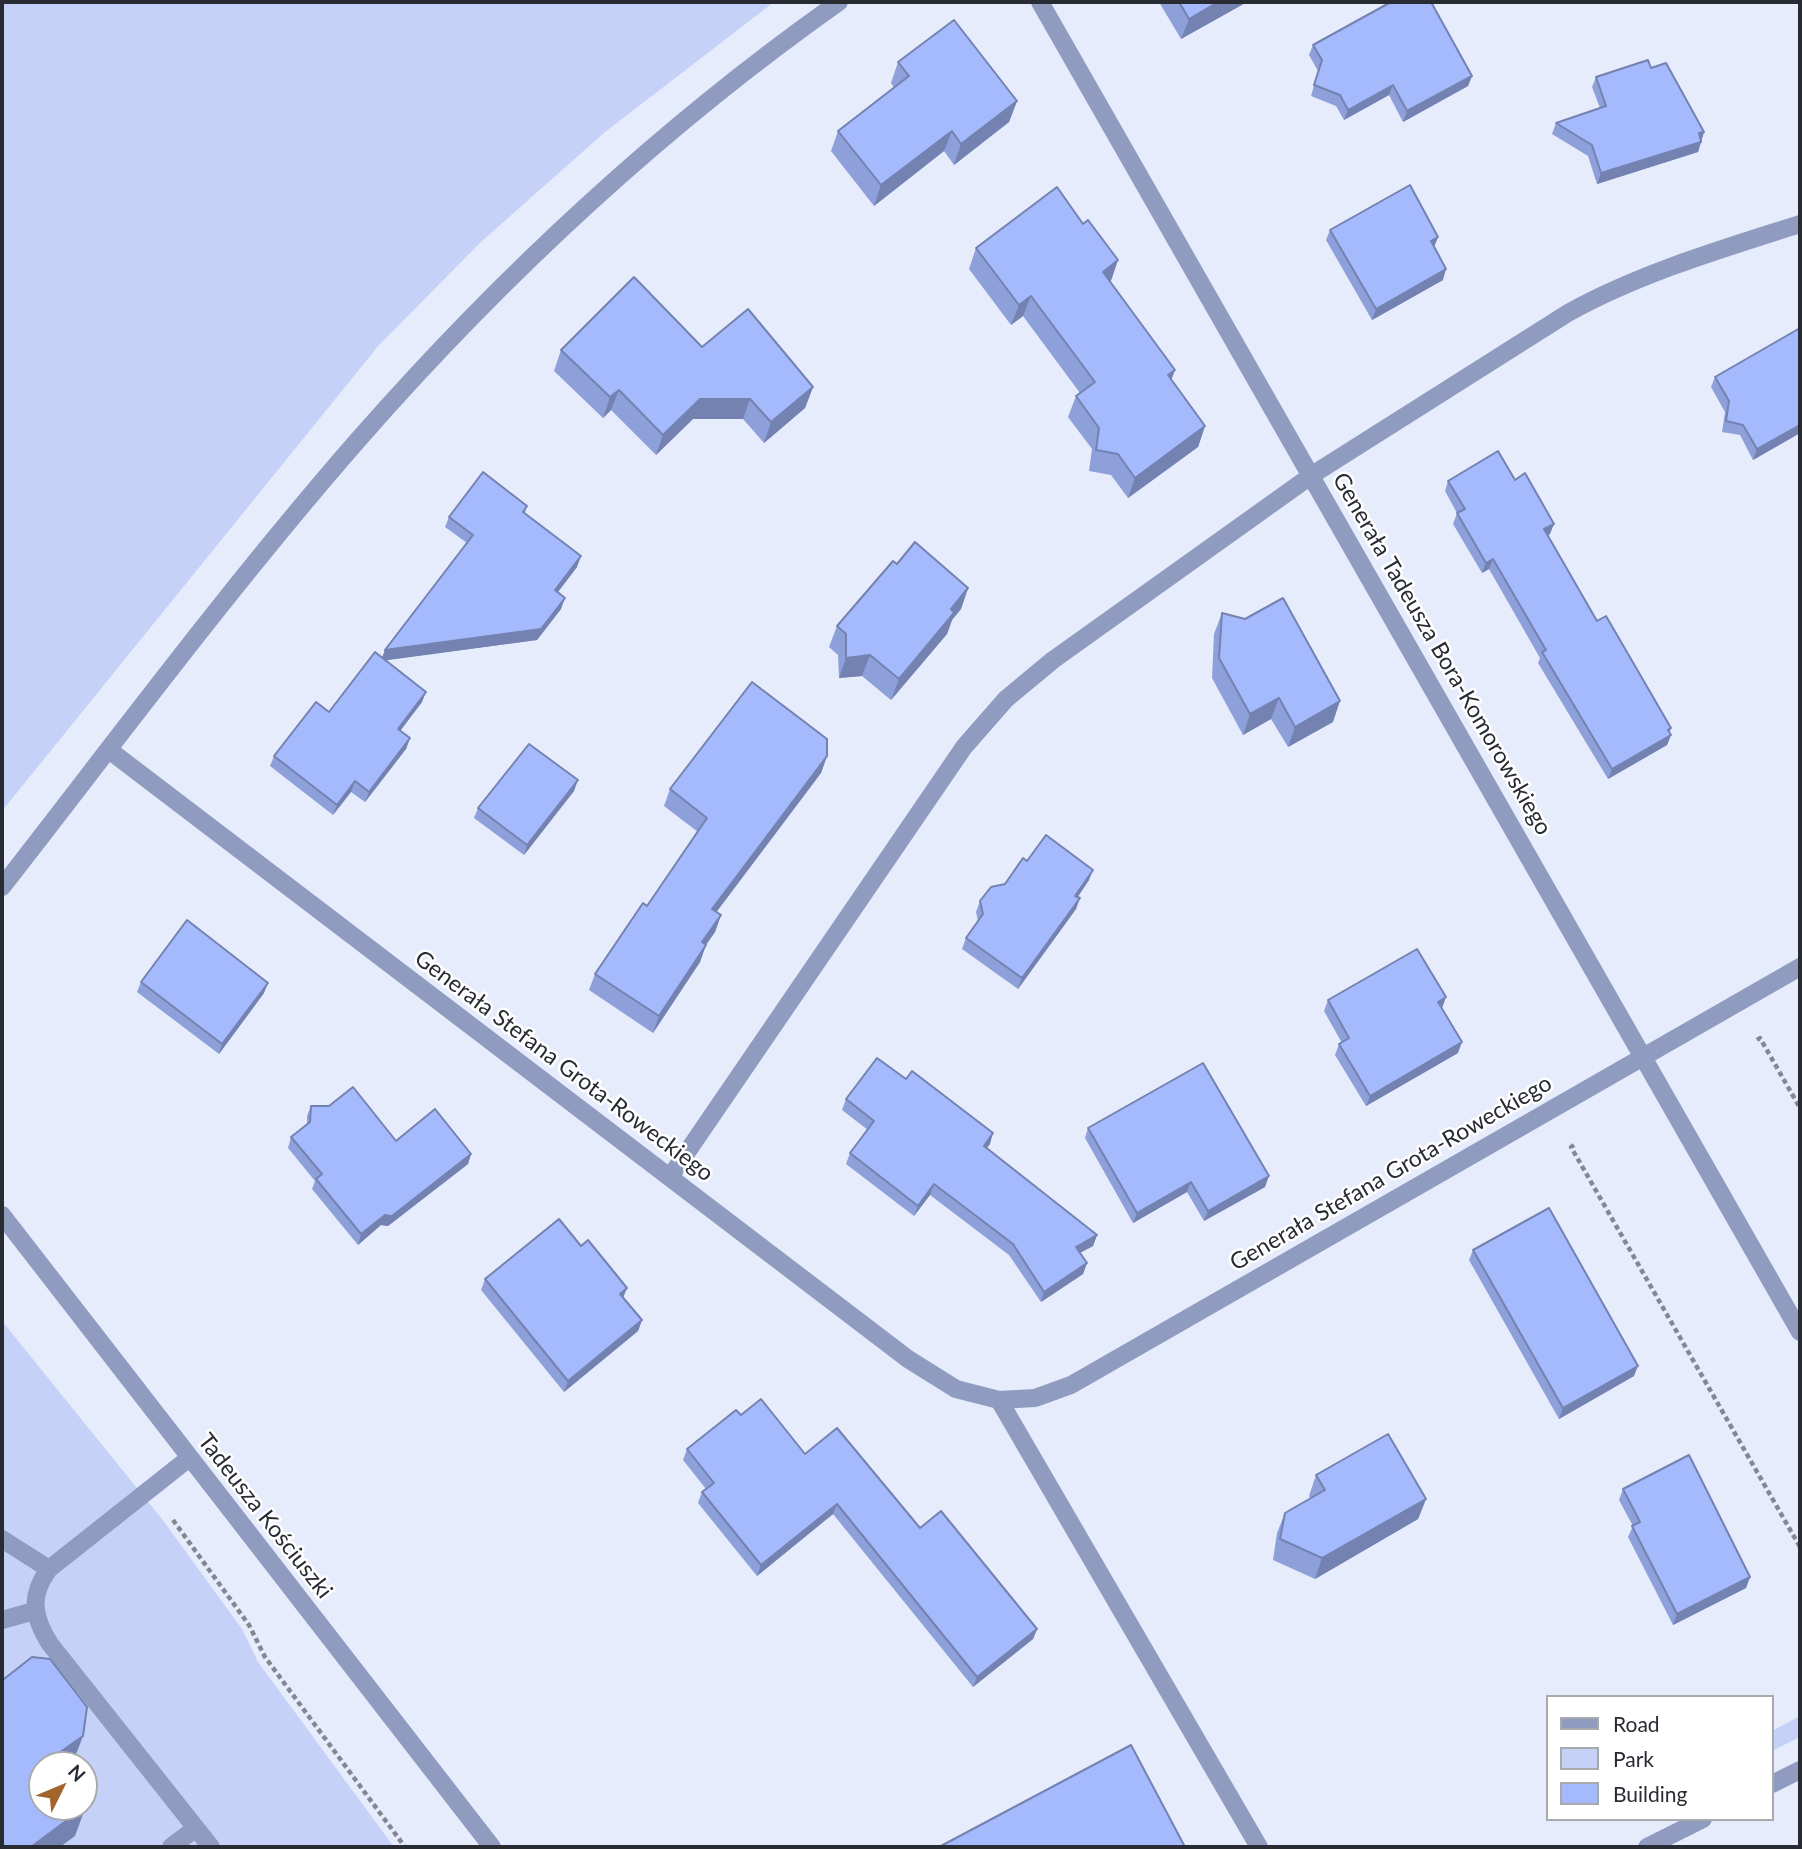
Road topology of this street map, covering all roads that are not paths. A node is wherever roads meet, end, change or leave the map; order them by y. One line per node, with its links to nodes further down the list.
1 (839, 2): 5 (street)
2 (1040, 2): 4 (street, Generała Tadeusza Bora-Komorowskiego)
3 (1800, 224): 4 (street)
4 (1312, 475): 8 (street, Generała Tadeusza Bora-Komorowskiego); 9 (street)
5 (109, 750): 6 (street); 9 (street, Generała Stefana Grota-Roweckiego)
6 (2, 887)
7 (1800, 967): 8 (street, Generała Stefana Grota-Roweckiego)
8 (1644, 1056): 11 (street, Generała Tadeusza Bora-Komorowskiego); 12 (street, Generała Stefana Grota-Roweckiego)
9 (670, 1178): 12 (street, Generała Stefana Grota-Roweckiego)
10 (2, 1214): 13 (street, Tadeusza Kościuszki)
11 (1800, 1332)
12 (999, 1399): 25 (street)
13 (188, 1459): 15 (street); 24 (street, Tadeusza Kościuszki)
14 (2, 1539): 15 (street)
15 (49, 1569): 16 (street)
16 (34, 1611): 17 (street); 21 (street)
17 (2, 1620)
18 (1800, 1770): 19 (street)
19 (1774, 1783)
20 (1699, 1821): 26 (street)
21 (196, 1828): 22 (street); 23 (street)
22 (171, 1847)
23 (211, 1847)
24 (492, 1847)
25 (1259, 1847)
26 (1647, 1847)

